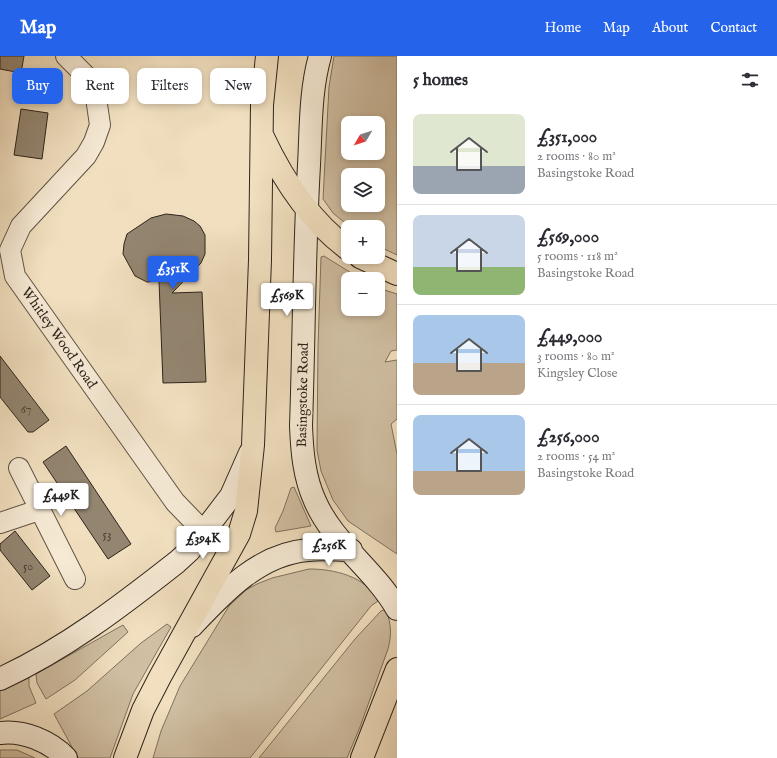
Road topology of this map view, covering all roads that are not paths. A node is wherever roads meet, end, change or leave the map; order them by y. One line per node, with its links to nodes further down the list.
1 (66, 56): 13 (street, Whitley Wood Road)
2 (267, 56): 4 (highway)
3 (320, 56): 5 (main road, Basingstoke Road)
4 (261, 134): 5 (highway); 9 (highway)
5 (306, 209): 6 (highway); 14 (main road, Basingstoke Road)
6 (341, 243)
7 (375, 264): 8 (highway)
8 (397, 274)
9 (253, 445): 13 (main road); 17 (highway)
10 (19, 468): 11 (street)
11 (39, 510): 12 (street); 15 (street)
12 (0, 523)
13 (204, 532): 19 (main road)
14 (351, 550): 16 (main road, Basingstoke Road); 17 (main road)
15 (75, 579)
16 (397, 609)
17 (187, 631): 22 (highway)
18 (397, 669): 23 (highway)
19 (0, 679)
20 (0, 733): 21 (main road)
21 (66, 758)
22 (125, 758)
23 (362, 758)

